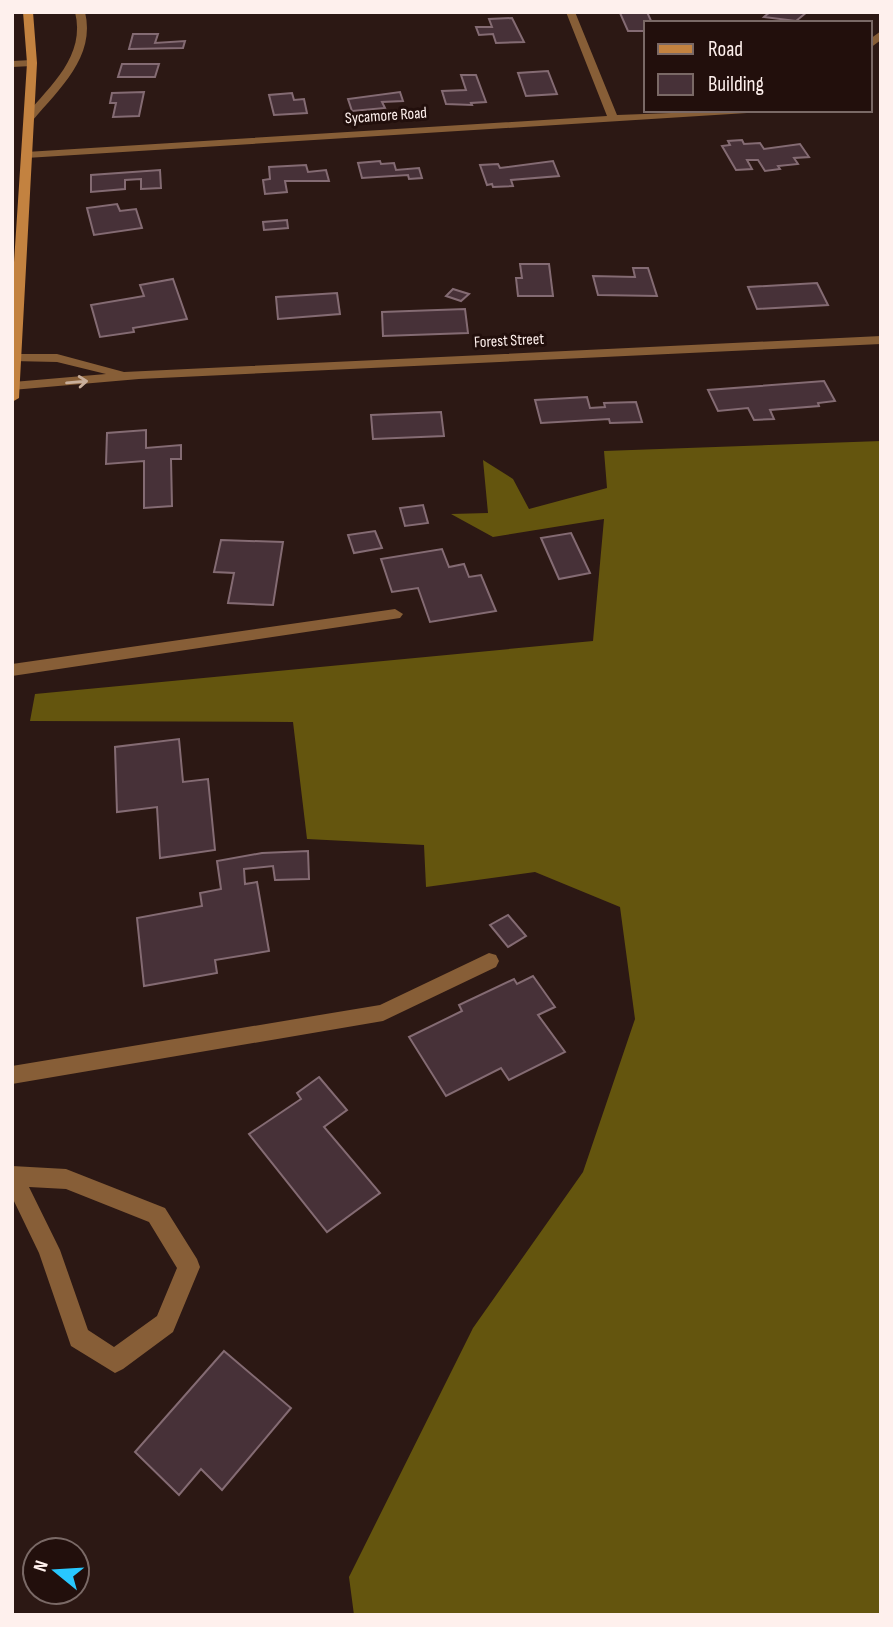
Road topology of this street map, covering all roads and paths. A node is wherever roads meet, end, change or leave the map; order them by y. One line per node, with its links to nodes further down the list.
1 (28, 12): 4 (main road)
2 (80, 12): 7 (street)
3 (570, 12): 8 (street)
4 (32, 63): 5 (street); 7 (main road)
5 (12, 64)
6 (714, 112): 8 (street, Sycamore Road)
7 (29, 118): 9 (main road)
8 (613, 118): 9 (street, Sycamore Road)
9 (26, 155): 11 (main road)
10 (881, 340): 12 (street, Forest Street)
11 (16, 358): 12 (street, Forest Street); 13 (main road)
12 (139, 375): 13 (street, Forest Street, one-way to 12)
13 (13, 392)
14 (396, 614): 15 (street)
15 (12, 670)
16 (489, 961): 17 (street)
17 (12, 1075)
18 (13, 1176): 18 (street)

